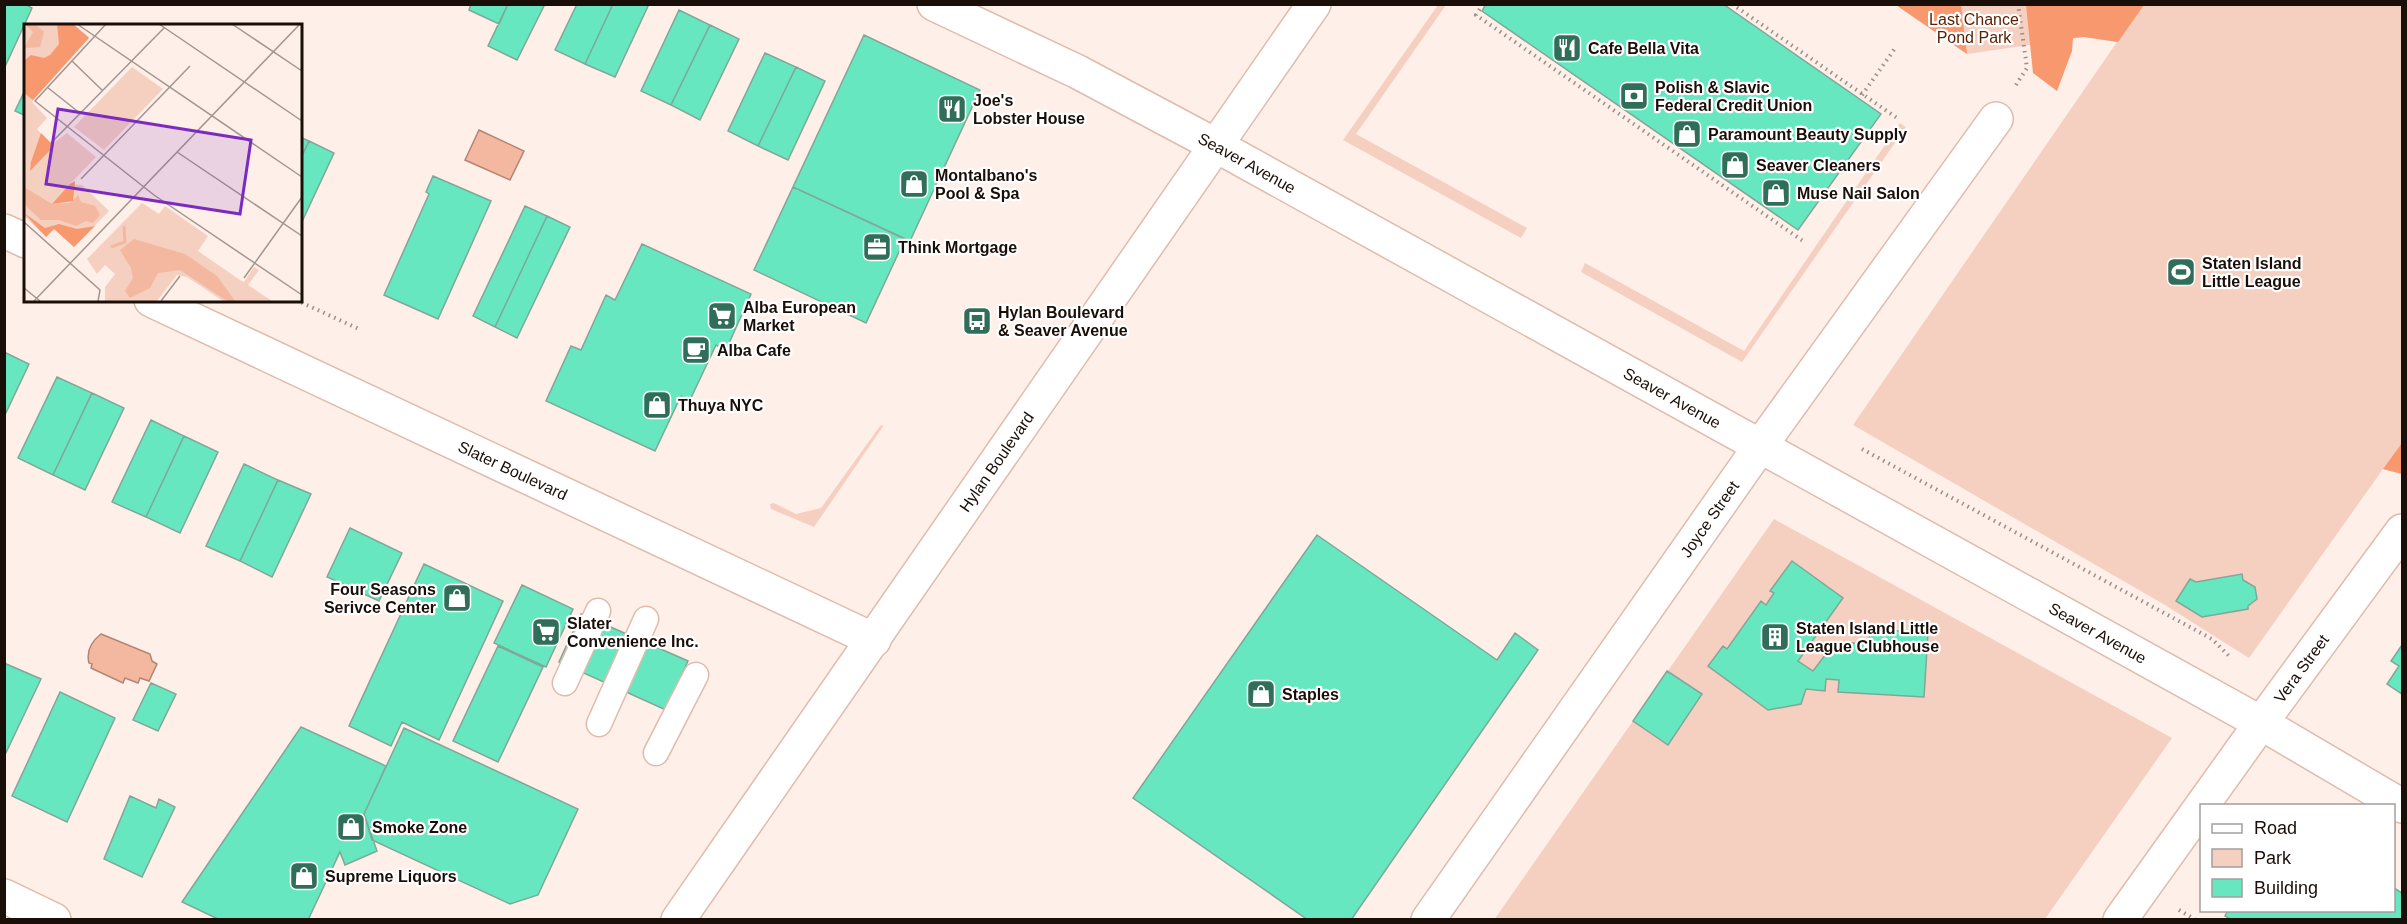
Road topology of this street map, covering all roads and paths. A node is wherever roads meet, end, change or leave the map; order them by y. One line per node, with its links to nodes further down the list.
1 (934, 4): 10 (street, Seaver Avenue)
2 (1314, 4): 10 (street, Hylan Boulevard)
3 (1483, 4): 13 (path)
4 (1732, 4): 7 (path)
5 (2018, 4): 9 (path)
6 (1896, 47): 7 (path)
7 (1862, 95): 8 (path)
8 (1897, 118)
9 (1996, 120): 17 (street, Joyce Street)
10 (1217, 146): 17 (street, Seaver Avenue); 22 (street, Hylan Boulevard)
11 (4, 231): 12 (street)
12 (24, 240)
13 (1803, 241)
14 (156, 302): 22 (street, Slater Boulevard)
15 (300, 302): 16 (path)
16 (359, 329)
17 (1761, 445): 26 (street, Seaver Avenue); 37 (street, Joyce Street)
18 (1862, 449): 23 (path)
19 (2403, 531): 26 (street, Vera Street)
20 (598, 611): 25 (lane)
21 (646, 619): 27 (lane)
22 (874, 640): 36 (street, Hylan Boulevard)
23 (2237, 664)
24 (696, 675): 28 (lane)
25 (565, 683)
26 (2260, 723): 29 (street, Vera Street); 30 (street, Seaver Avenue)
27 (599, 724)
28 (656, 753)
29 (2203, 804)
30 (2403, 806)
31 (2200, 809): 34 (street, Vera Street)
32 (4, 896): 35 (street)
33 (2179, 910): 38 (path)
34 (2123, 919)
35 (54, 920)
36 (678, 920)
37 (1428, 920)
38 (2196, 920)

